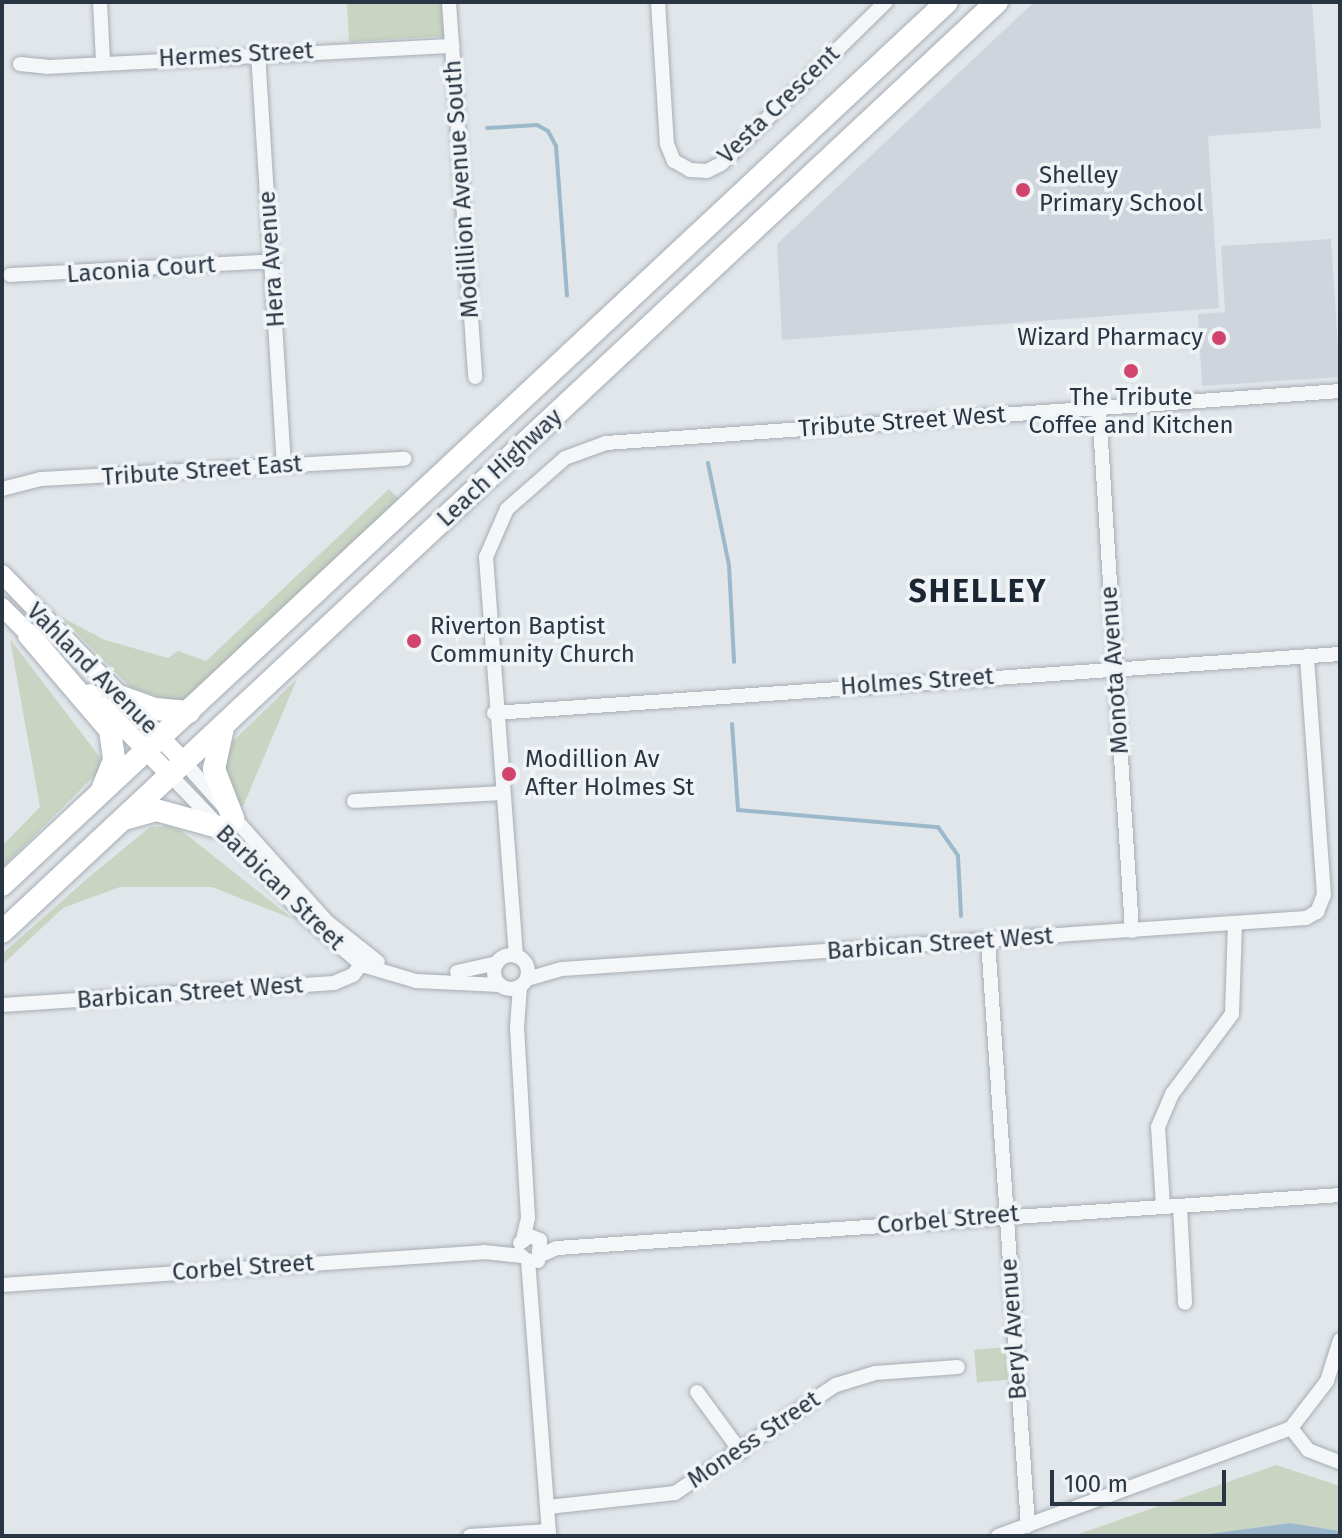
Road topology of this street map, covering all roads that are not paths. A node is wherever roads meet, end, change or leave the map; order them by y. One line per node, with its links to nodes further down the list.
1 (100, 2): 9 (street)
2 (449, 2): 7 (street, Modillion Avenue South)
3 (658, 2): 4 (street, Vesta Crescent)
4 (886, 2)
5 (947, 2): 26 (highway, Leach Highway)
6 (997, 2): 28 (highway, Leach Highway)
7 (452, 46): 8 (street, Hermes Street); 13 (street, Modillion Avenue South)
8 (258, 53): 9 (street, Hermes Street); 11 (street, Hera Avenue)
9 (103, 62): 10 (street, Hermes Street)
10 (20, 64)
11 (273, 261): 12 (street, Laconia Court); 17 (street, Hera Avenue)
12 (10, 275)
13 (475, 377)
14 (1340, 391): 15 (street, Tribute Street West)
15 (1099, 409): 24 (street, Monota Avenue); 27 (street, Tribute Street West)
16 (404, 459): 17 (street, Tribute Street East)
17 (284, 465): 18 (street, Tribute Street East)
18 (2, 489)
19 (2, 574): 25 (main road, Vahland Avenue)
20 (2, 607): 21 (main road, Vahland Avenue)
21 (29, 635): 29 (main road, Vahland Avenue); 31 (highway)
22 (1340, 654): 23 (street, Holmes Street)
23 (1307, 656): 24 (street, Holmes Street); 37 (street, Barbican Street West)
24 (1115, 669): 27 (street, Holmes Street); 38 (street, Monota Avenue)
25 (119, 696): 26 (highway); 29 (main road, Vahland Avenue)
26 (189, 712): 29 (highway, Leach Highway)
27 (494, 713): 32 (street)
28 (223, 727): 30 (highway, Leach Highway); 35 (highway)
29 (154, 744): 30 (main road, Vahland Avenue); 31 (highway, Leach Highway)
30 (177, 769): 34 (highway, Leach Highway); 35 (street, Barbican Street)
31 (101, 792): 36 (highway, Leach Highway)
32 (501, 793): 33 (street); 41 (street)
33 (354, 801)
34 (125, 818): 35 (highway); 39 (highway, Leach Highway)
35 (226, 823): 42 (street, Barbican Street)
36 (2, 885)
37 (1235, 925): 38 (street, Barbican Street West); 47 (street)
38 (1132, 931): 40 (street, Barbican Street West)
39 (2, 932)
40 (988, 941): 43 (street, Barbican Street West); 49 (street, Beryl Avenue)
41 (510, 959): 42 (street, Barbican Street); 43 (street, Barbican Street West); 44 (street); 44 (street)
42 (365, 961): 44 (street, Barbican Street); 45 (street, Barbican Street West)
43 (562, 969): 44 (street, Barbican Street West)
44 (513, 984): 50 (street)
45 (2, 1005)
46 (1340, 1195): 48 (street, Corbel Street)
47 (1163, 1206): 48 (street, Corbel Street); 49 (street, Corbel Street)
48 (1180, 1206): 52 (street)
49 (1007, 1215): 50 (street, Corbel Street); 60 (street, Beryl Avenue)
50 (531, 1248): 51 (street, Corbel Street); 59 (street)
51 (2, 1285)
52 (1185, 1303)
53 (1340, 1340): 56 (street)
54 (958, 1367): 57 (street, Moness Street)
55 (697, 1392): 57 (street)
56 (1291, 1428): 58 (street); 60 (street)
57 (741, 1452): 59 (street, Moness Street)
58 (1340, 1462)
59 (548, 1507): 61 (street)
60 (1028, 1526): 63 (street)
61 (549, 1534): 62 (street)
62 (470, 1536)
63 (998, 1536)

